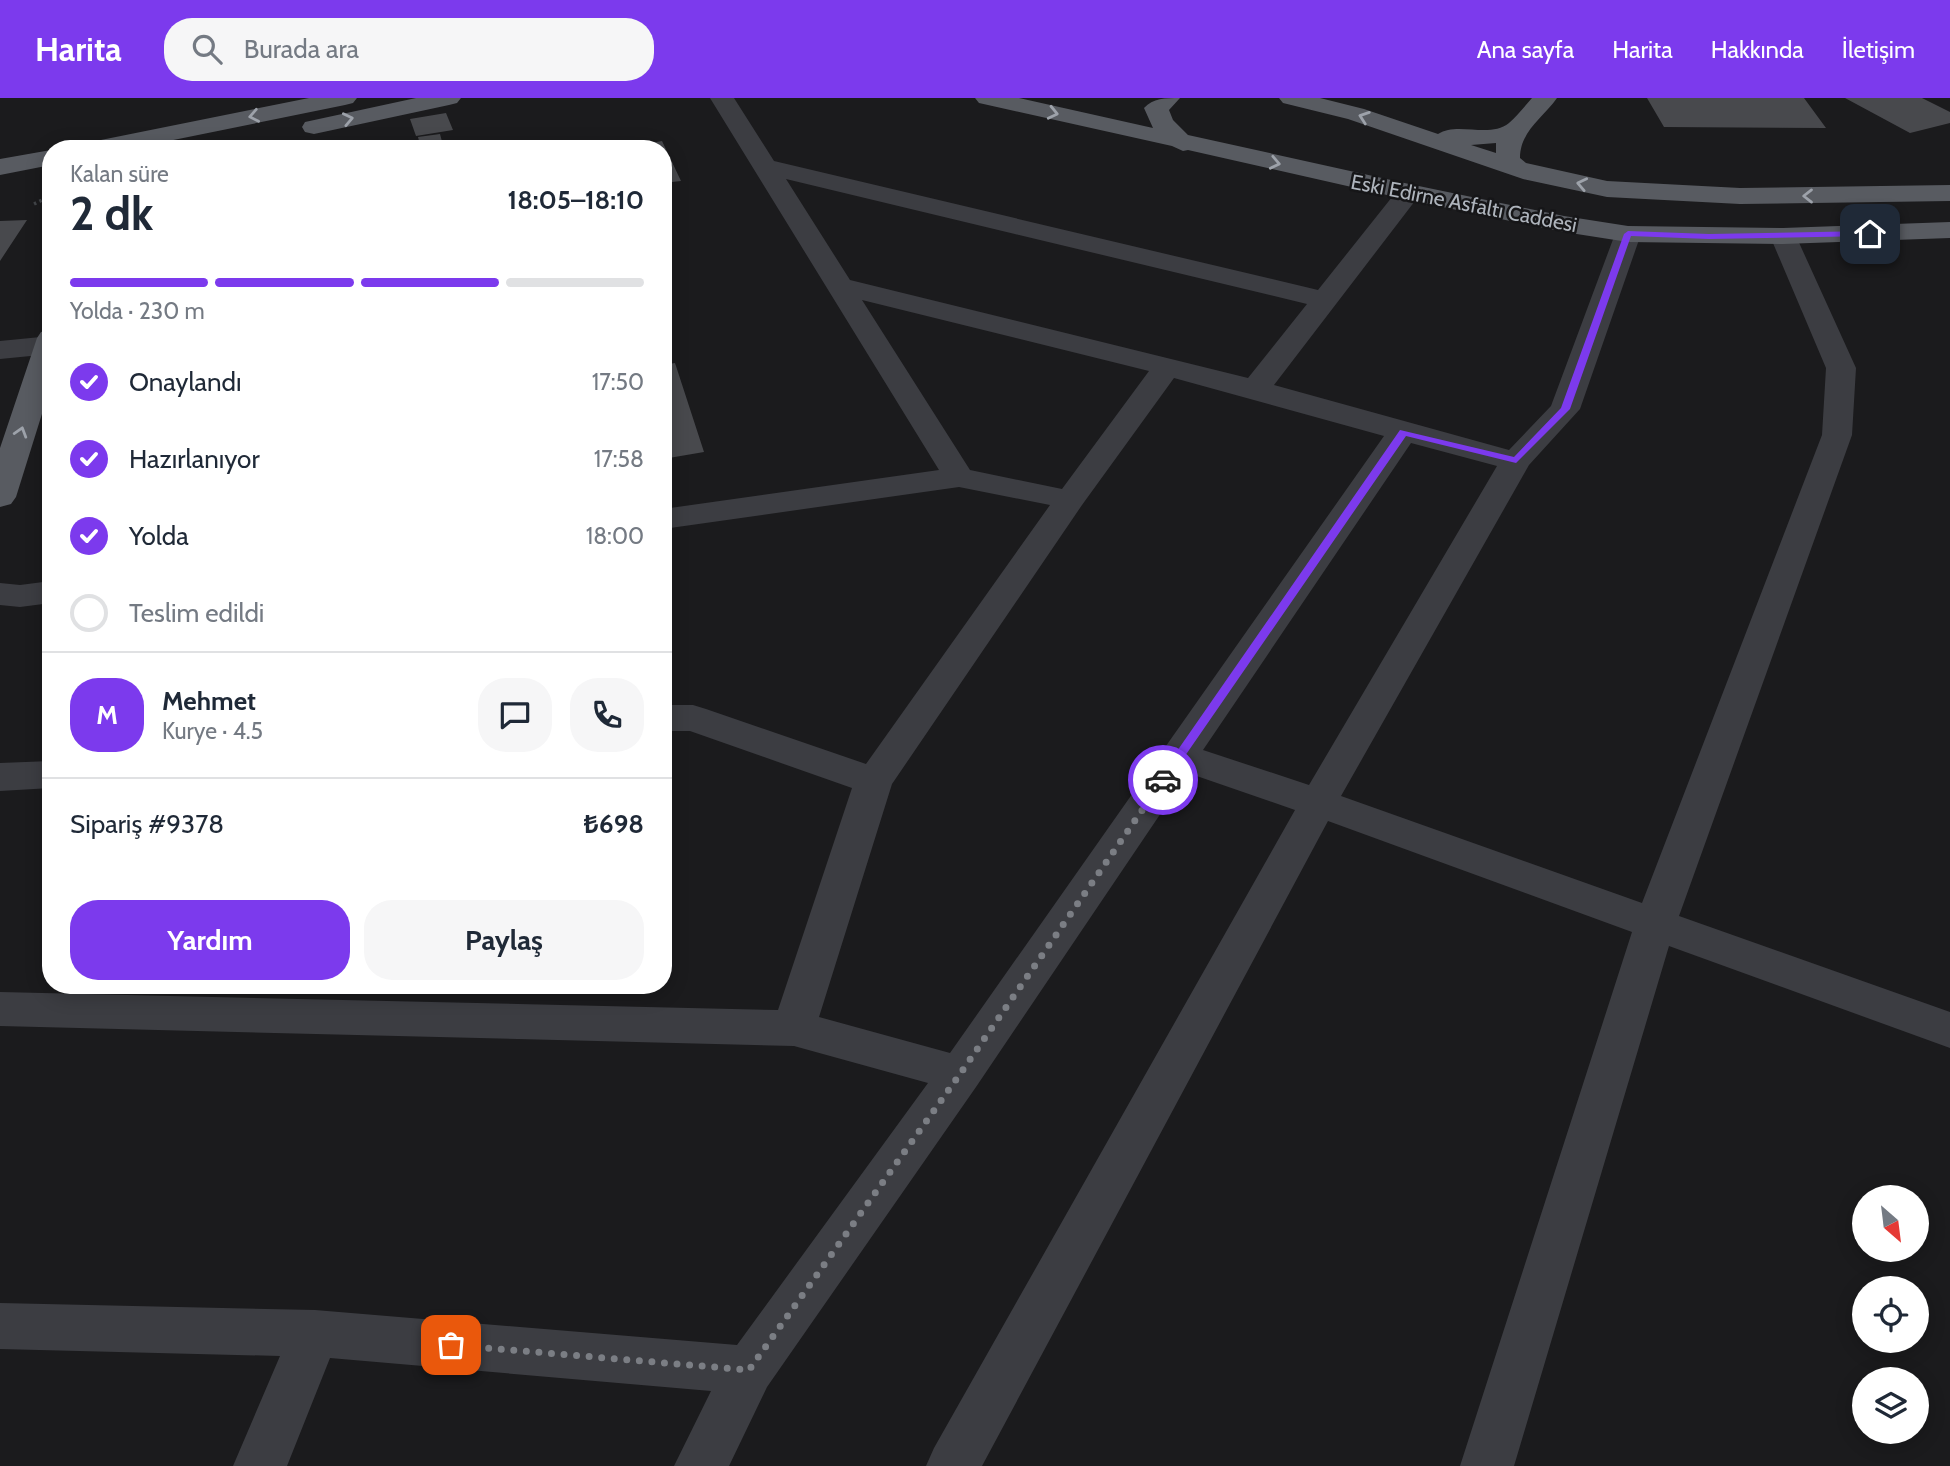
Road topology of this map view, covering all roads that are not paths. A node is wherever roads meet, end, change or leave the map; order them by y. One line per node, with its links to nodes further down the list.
1 (345, 98): 10 (main road, one-way to 10)
2 (450, 98): 11 (main road, one-way to 2)
3 (722, 98): 16 (street)
4 (986, 98): 12 (main road, Eski Edirne Asfaltı Caddesi, one-way to 12)
5 (1168, 98): 12 (main road)
6 (1291, 98): 9 (main road, Eski Edirne Asfaltı Caddesi, one-way to 6)
7 (1545, 98): 8 (main road)
8 (1516, 130): 9 (main road); 17 (main road)
9 (1411, 134): 14 (main road, Eski Edirne Asfaltı Caddesi)
10 (136, 140)
11 (252, 140)
12 (1184, 144): 20 (main road, Eski Edirne Asfaltı Caddesi, one-way to 20)
13 (42, 159): 15 (main road)
14 (1446, 163): 17 (main road, Eski Edirne Asfaltı Caddesi); 20 (main road)
15 (0, 167)
16 (766, 167): 25 (street); 26 (street)
17 (1517, 169): 21 (main road, Eski Edirne Asfaltı Caddesi, one-way to 17)
18 (0, 174): 19 (main road)
19 (42, 180)
20 (1409, 192): 23 (main road, Eski Edirne Asfaltı Caddesi); 26 (street)
21 (1950, 193)
22 (1950, 230): 24 (main road, Eski Edirne Asfaltı Caddesi)
23 (1628, 234): 24 (main road, Eski Edirne Asfaltı Caddesi); 33 (street)
24 (1783, 236): 46 (street)
25 (840, 286): 30 (street); 34 (street)
26 (1324, 300): 31 (street)
27 (42, 343): 28 (street)
28 (0, 350)
29 (42, 367): 35 (main road, one-way to 29)
30 (1167, 367): 31 (street); 36 (street)
31 (1255, 389): 32 (street)
32 (1403, 432): 33 (street); 41 (street)
33 (1516, 461): 45 (street)
34 (959, 477): 36 (street); 37 (street)
35 (0, 496)
36 (1070, 500): 44 (street)
37 (672, 518)
38 (42, 593): 39 (street)
39 (0, 594)
40 (672, 718): 44 (street)
41 (1179, 756): 45 (street); 50 (street)
42 (42, 775): 43 (street)
43 (0, 777)
44 (874, 781): 48 (street)
45 (1318, 803): 46 (street); 56 (street)
46 (1655, 923): 49 (street); 57 (street)
47 (0, 1009): 48 (street)
48 (794, 1028): 50 (street)
49 (1950, 1030)
50 (960, 1074): 53 (street)
51 (0, 1326): 52 (street)
52 (315, 1333): 53 (street); 54 (street)
53 (749, 1370): 55 (street)
54 (260, 1466)
55 (701, 1466)
56 (953, 1466)
57 (1487, 1466)

